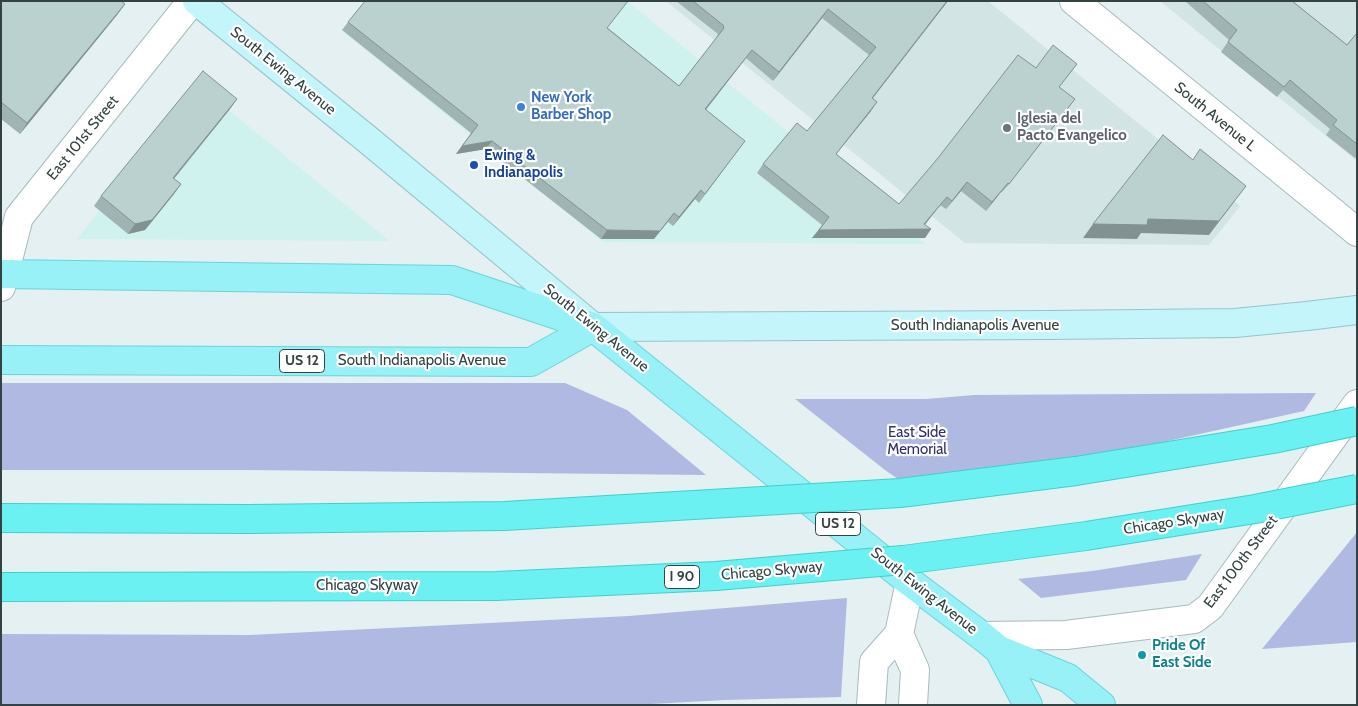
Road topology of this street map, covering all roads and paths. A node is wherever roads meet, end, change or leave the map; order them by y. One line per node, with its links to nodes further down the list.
1 (192, 1): 5 (street, East 101st Street)
2 (197, 1): 7 (main road, South Ewing Avenue)
3 (1074, 1): 4 (street, South Avenue L)
4 (1357, 232)
5 (2, 279): 7 (main road, South Indianapolis Avenue / US 12)
6 (1357, 310): 7 (main road, South Indianapolis Avenue)
7 (593, 327): 8 (main road, South Indianapolis Avenue / US 12); 13 (main road, South Ewing Avenue / US 12)
8 (1, 360)
9 (1357, 404): 16 (street, East 100th Street)
10 (1357, 421): 12 (highway, bridge)
11 (1357, 489): 14 (highway, Chicago Skyway / I 90, bridge)
12 (1, 518)
13 (910, 582): 15 (street); 16 (main road, South Ewing Avenue / US 12)
14 (1, 587)
15 (899, 634): 17 (street); 18 (street)
16 (990, 643): 19 (main road, South Ewing Avenue / US 12); 20 (main road, South Ewing Avenue / US 12)
17 (870, 705)
18 (912, 705)
19 (1028, 705)
20 (1101, 705)

